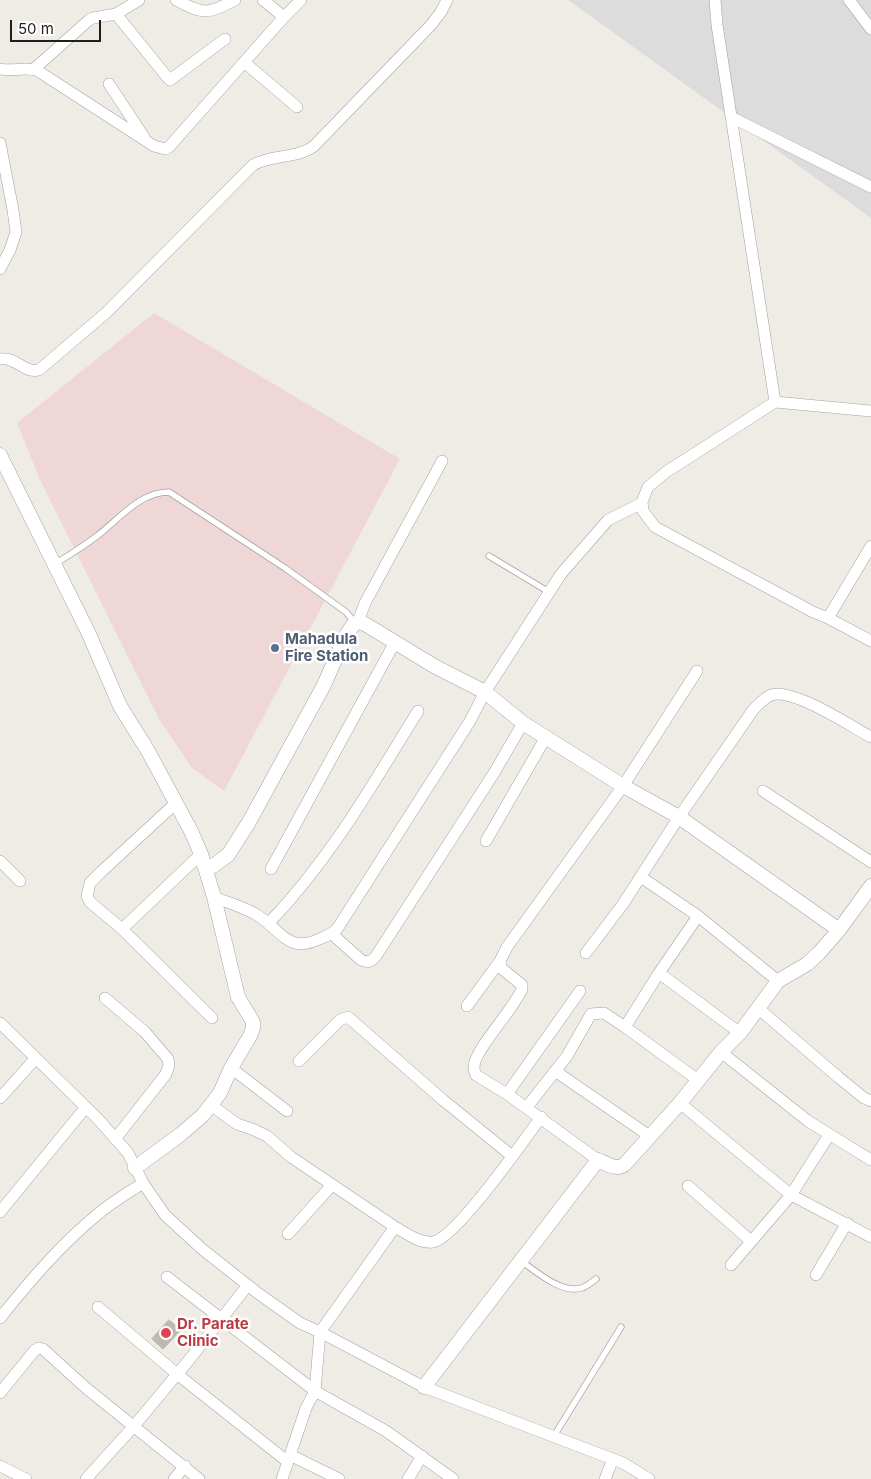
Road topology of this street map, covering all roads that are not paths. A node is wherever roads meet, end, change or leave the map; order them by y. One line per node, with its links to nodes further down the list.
1 (138, 0): 9 (street)
2 (176, 0): 3 (street)
3 (235, 0)
4 (263, 0): 10 (street)
5 (301, 0): 10 (street)
6 (447, 0): 23 (street)
7 (715, 0): 18 (street)
8 (849, 0): 11 (street)
9 (116, 14): 12 (street); 15 (street)
10 (284, 17): 13 (street)
11 (871, 29)
12 (225, 38)
13 (244, 62): 17 (street); 19 (street)
14 (0, 69): 15 (street)
15 (34, 69): 19 (street)
16 (109, 84): 19 (street)
17 (297, 107)
18 (731, 117): 21 (street); 24 (street)
19 (147, 142)
20 (0, 143): 22 (street)
21 (871, 187)
22 (0, 269)
23 (0, 359)
24 (775, 402): 25 (street); 28 (street)
25 (871, 411)
26 (0, 456): 31 (street)
27 (442, 461): 34 (street)
28 (642, 503): 32 (street); 33 (street)
29 (871, 546): 33 (street)
30 (489, 556): 32 (lane)
31 (55, 564): 34 (lane); 45 (street)
32 (550, 592): 38 (street)
33 (828, 618): 35 (street)
34 (355, 624): 36 (street); 48 (street)
35 (871, 641)
36 (395, 642): 38 (street); 51 (street)
37 (698, 671): 43 (street)
38 (485, 692): 40 (street); 60 (street)
39 (418, 711): 57 (street)
40 (523, 723): 42 (street); 60 (street)
41 (871, 737): 46 (street)
42 (546, 738): 43 (street); 47 (street)
43 (623, 786): 46 (street); 62 (street)
44 (764, 791): 50 (street)
45 (177, 802): 48 (street); 58 (street)
46 (679, 817): 52 (street); 59 (street)
47 (486, 841)
48 (202, 860): 55 (street); 58 (street)
49 (0, 862): 53 (street)
50 (871, 862)
51 (271, 869)
52 (641, 877): 56 (street); 61 (street)
53 (20, 881)
54 (871, 886): 59 (street)
55 (214, 897): 57 (street); 76 (street)
56 (698, 916): 63 (street); 64 (street)
57 (269, 923): 60 (street)
58 (122, 929): 69 (street)
59 (839, 930): 64 (street)
60 (332, 934)
61 (586, 953)
62 (500, 961): 67 (street); 79 (street)
63 (659, 973): 71 (street); 72 (street)
64 (778, 981): 68 (street)
65 (580, 991): 79 (street)
66 (106, 998): 90 (street)
67 (467, 1006)
68 (758, 1008): 72 (street); 81 (street)
69 (212, 1018)
70 (0, 1023): 74 (street)
71 (625, 1027): 77 (street); 78 (street)
72 (740, 1033): 73 (street)
73 (721, 1052): 78 (street); 88 (street)
74 (36, 1058): 80 (street); 84 (street)
75 (298, 1061): 91 (street)
76 (231, 1068): 83 (street); 86 (street)
77 (555, 1071): 85 (street); 89 (street)
78 (698, 1080): 82 (street)
79 (507, 1094): 85 (street)
80 (0, 1098)
81 (871, 1101)
82 (680, 1103): 89 (street); 98 (street)
83 (211, 1104): 94 (street); 96 (street)
84 (86, 1107): 90 (street); 99 (street)
85 (527, 1107): 87 (street)
86 (287, 1111)
87 (540, 1117): 91 (street); 92 (street)
88 (829, 1136): 93 (street); 98 (street)
89 (651, 1137): 92 (street)
90 (115, 1139): 94 (street)
91 (512, 1156): 101 (street)
92 (598, 1160): 105 (street)
93 (871, 1160)
94 (135, 1168): 95 (street)
95 (143, 1183): 110 (street); 112 (street)
96 (332, 1185): 101 (street); 102 (street)
97 (688, 1186): 104 (street)
98 (792, 1195): 100 (street); 104 (street)
99 (0, 1212)
100 (847, 1223): 103 (street); 107 (street)
101 (394, 1227): 115 (street)
102 (288, 1234)
103 (871, 1237)
104 (751, 1241): 106 (street)
105 (521, 1261): 109 (lane); 117 (street)
106 (731, 1265)
107 (816, 1275)
108 (168, 1277): 113 (street)
109 (596, 1279)
110 (248, 1285): 113 (street); 115 (street)
111 (98, 1307): 116 (street)
112 (0, 1318)
113 (222, 1318): 116 (street); 118 (street)
114 (621, 1327): 121 (lane)
115 (320, 1332): 117 (street); 118 (street)
116 (178, 1374): 120 (street); 123 (street)
117 (424, 1387): 121 (street)
118 (315, 1391): 122 (street); 123 (street)
119 (0, 1393): 120 (street)
120 (134, 1426): 126 (street); 128 (street)
121 (554, 1436): 124 (street)
122 (422, 1456): 133 (street); 134 (street)
123 (289, 1459): 131 (street); 132 (street)
124 (613, 1459): 135 (street); 136 (street)
125 (0, 1466): 127 (street)
126 (185, 1466): 129 (street); 130 (street)
127 (26, 1479)
128 (86, 1479)
129 (174, 1479)
130 (199, 1479)
131 (282, 1479)
132 (339, 1479)
133 (408, 1479)
134 (453, 1479)
135 (605, 1479)
136 (649, 1479)

